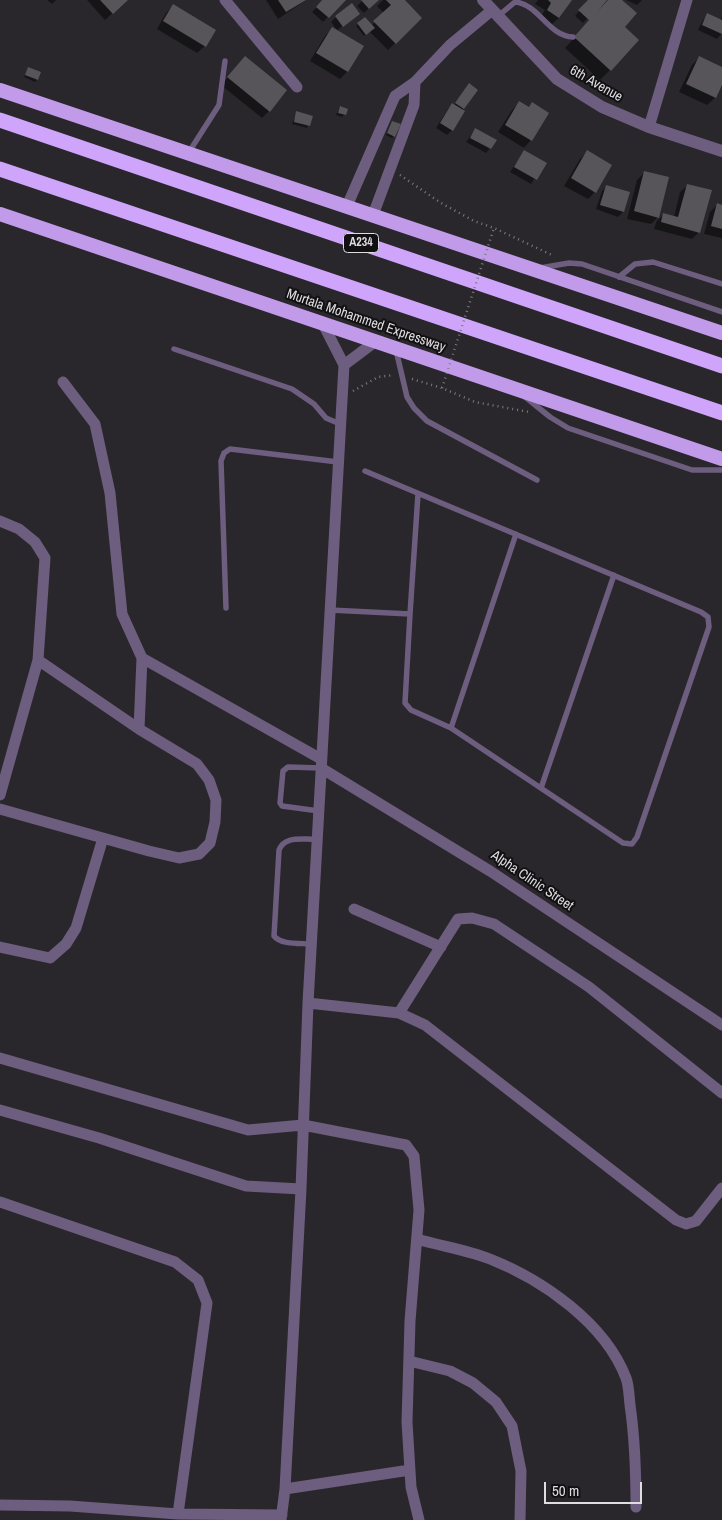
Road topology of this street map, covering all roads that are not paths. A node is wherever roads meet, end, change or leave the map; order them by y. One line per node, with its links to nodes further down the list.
1 (225, 0): 8 (street)
2 (483, 0): 4 (street, 6th Avenue)
3 (687, 0): 11 (street)
4 (494, 14): 5 (lane); 7 (street); 11 (street, 6th Avenue)
5 (573, 36)
6 (225, 61): 13 (lane)
7 (414, 82): 15 (street); 17 (street)
8 (297, 86)
9 (0, 90): 13 (highway)
10 (0, 120): 28 (highway, A234)
11 (650, 127): 12 (street, 6th Avenue)
12 (722, 150)
13 (189, 153): 15 (highway)
14 (0, 169): 31 (highway, Murtala Mohammed Expressway)
15 (347, 206): 17 (highway)
16 (0, 214): 22 (highway, Murtala Mohammed Expressway)
17 (373, 215): 18 (highway)
18 (533, 269): 19 (lane); 23 (highway)
19 (619, 277): 20 (lane); 21 (lane)
20 (722, 284)
21 (722, 312)
22 (322, 322): 24 (highway, Murtala Mohammed Expressway); 27 (street)
23 (722, 333)
24 (376, 341): 25 (highway, Murtala Mohammed Expressway); 27 (street)
25 (396, 348): 30 (highway, Murtala Mohammed Expressway); 37 (lane)
26 (174, 349): 32 (lane)
27 (344, 365): 32 (street)
28 (722, 366)
29 (63, 382): 45 (street)
30 (513, 388): 33 (highway, Murtala Mohammed Expressway); 35 (lane)
31 (722, 413)
32 (340, 424): 34 (street)
33 (722, 459)
34 (338, 462): 42 (lane); 43 (street)
35 (722, 470)
36 (364, 471): 38 (lane)
37 (536, 480)
38 (418, 494): 40 (lane); 44 (lane)
39 (0, 521): 46 (street)
40 (516, 534): 41 (lane); 47 (lane)
41 (614, 575): 50 (lane); 50 (lane)
42 (226, 608)
43 (330, 610): 44 (lane); 49 (street)
44 (410, 614): 47 (lane)
45 (142, 658): 48 (street); 49 (street, Alpha Clinic Street)
46 (38, 660): 48 (street); 51 (street)
47 (451, 728): 50 (lane)
48 (139, 729): 54 (street)
49 (321, 764): 53 (street); 53 (lane); 62 (street, Alpha Clinic Street)
50 (541, 788)
51 (0, 795)
52 (0, 809): 54 (street)
53 (319, 812): 55 (street)
54 (103, 838): 58 (street)
55 (317, 839): 57 (street); 57 (lane)
56 (354, 910): 59 (street)
57 (311, 944): 60 (street)
58 (0, 947)
59 (441, 947): 61 (street); 64 (street)
60 (308, 1003): 61 (street); 66 (street)
61 (399, 1014): 67 (street)
62 (722, 1025)
63 (0, 1058): 66 (street)
64 (722, 1093)
65 (0, 1110): 68 (street)
66 (303, 1125): 68 (street); 70 (street)
67 (722, 1188)
68 (301, 1189): 73 (street)
69 (0, 1202): 76 (street)
70 (417, 1239): 71 (street); 75 (street)
71 (409, 1361): 72 (street); 79 (street)
72 (410, 1470): 73 (street); 78 (street)
73 (285, 1489): 77 (street)
74 (0, 1504): 76 (street)
75 (636, 1507)
76 (178, 1514): 77 (street)
77 (281, 1518)
78 (420, 1520)
79 (520, 1520)

